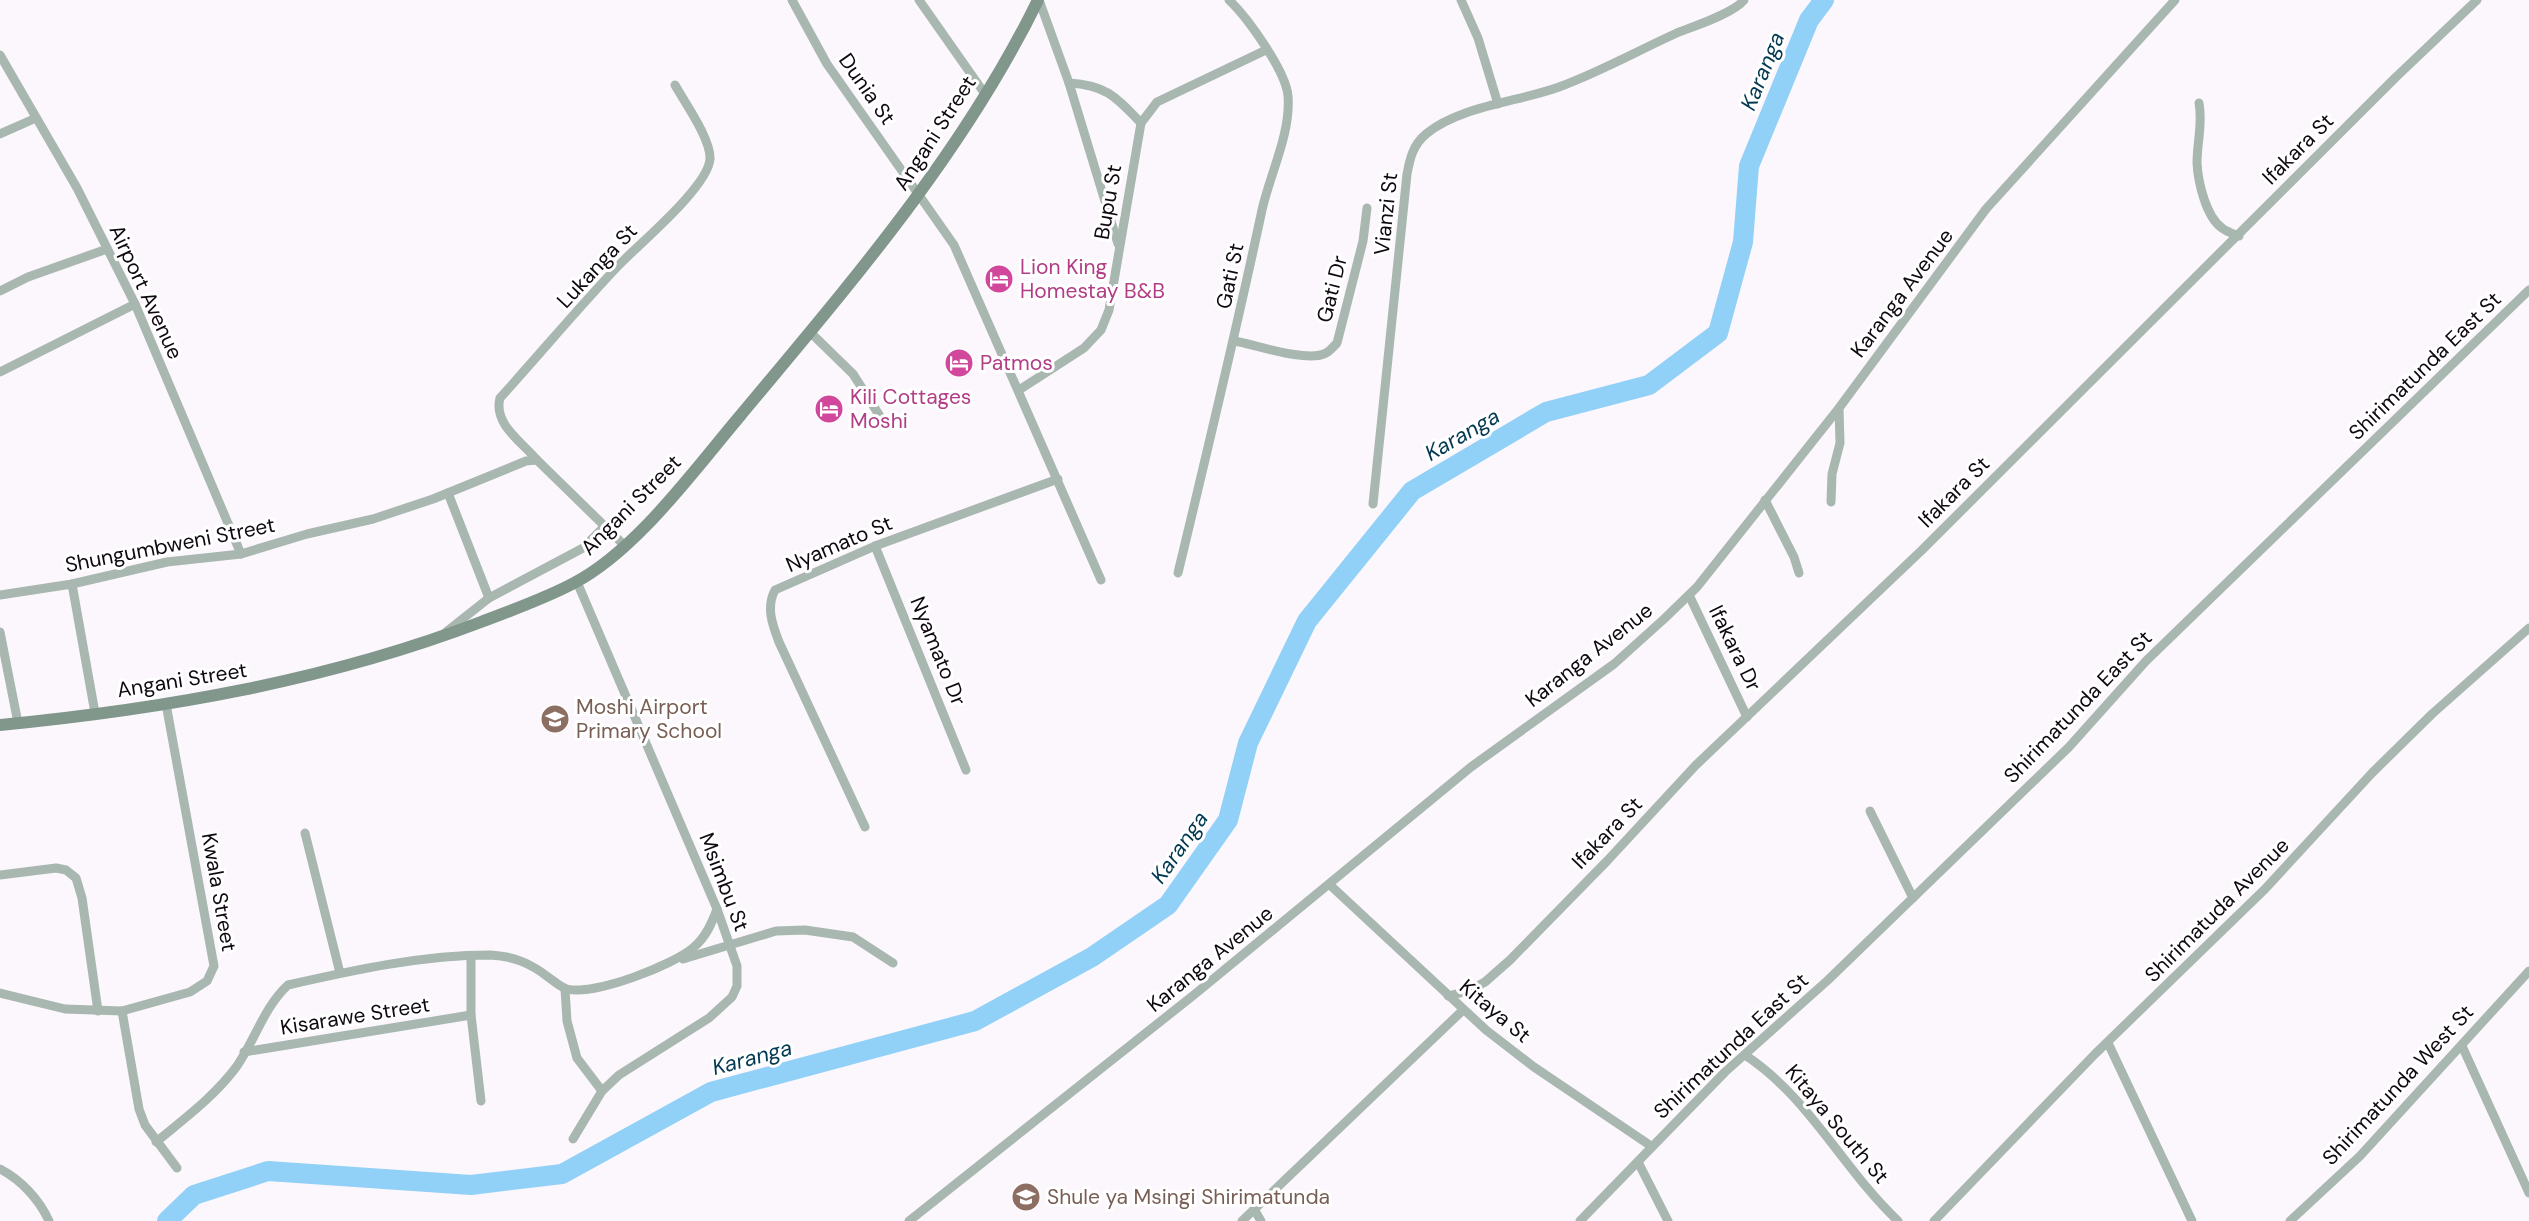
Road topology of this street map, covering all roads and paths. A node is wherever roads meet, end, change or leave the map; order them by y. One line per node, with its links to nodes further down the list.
1 (792, 0): 19 (street, Dunia St)
2 (919, 0): 13 (street)
3 (1039, 0): 11 (street); 13 (street, Angani Street)
4 (1229, 0): 9 (street, Gati St)
5 (1461, 0): 15 (street)
6 (1744, 0): 15 (street, Vianzi St)
7 (2175, 0): 31 (street, Karanga Avenue)
8 (2477, 0): 21 (street, Ifakara St)
9 (1266, 51): 17 (street, Bupu St); 28 (street, Gati St)
10 (1, 58): 16 (street, Airport Avenue)
11 (1069, 83): 17 (street); 22 (street)
12 (675, 85): 33 (street, Lukanga St)
13 (985, 94): 19 (street, Angani Street)
14 (2199, 103): 21 (street)
15 (1498, 104): 38 (street, Vianzi St)
16 (36, 118): 18 (street); 23 (street, Airport Avenue)
17 (1141, 123): 22 (street, Bupu St)
18 (0, 134)
19 (921, 194): 27 (street, Angani Street); 30 (street)
20 (1367, 208): 28 (street, Gati Dr)
21 (2239, 236): 56 (street, Ifakara St)
22 (1118, 246): 30 (street, Bupu St)
23 (106, 249): 25 (street); 26 (street, Airport Avenue)
24 (2529, 290): 65 (street, Shirimatunda East St)
25 (0, 291)
26 (135, 304): 29 (street); 42 (street, Airport Avenue)
27 (810, 332): 32 (street); 40 (street, Angani Street)
28 (1235, 341): 43 (street, Gati St)
29 (0, 372)
30 (1019, 390): 34 (street)
31 (1839, 408): 36 (street, Karanga Avenue); 37 (street)
32 (883, 421)
33 (537, 460): 35 (street, Shungumbweni Street); 39 (street)
34 (1058, 479): 41 (street, Nyamato St); 45 (street)
35 (448, 493): 42 (street, Shungumbweni Street); 50 (street)
36 (1766, 500): 44 (street); 48 (street, Karanga Avenue)
37 (1831, 502)
38 (1373, 504)
39 (605, 526): 40 (street); 50 (street)
40 (624, 545): 46 (street, Angani Street)
41 (875, 546): 59 (street, Nyamato Dr); 61 (street, Nyamato St)
42 (241, 554): 47 (street, Shungumbweni Street)
43 (1178, 573)
44 (1799, 573)
45 (1101, 580)
46 (577, 582): 53 (street, Angani Street); 66 (street, Msimbu St)
47 (72, 584): 49 (street, Shungumbweni Street); 55 (street)
48 (1689, 594): 56 (street, Ifakara Dr); 64 (street, Karanga Avenue)
49 (0, 596)
50 (489, 598): 53 (street)
51 (2529, 628): 80 (street, Shirimatuda Avenue)
52 (0, 632): 57 (street)
53 (437, 639): 54 (street, Angani Street)
54 (166, 704): 55 (street, Angani Street); 77 (street, Kwala Street)
55 (94, 713): 57 (street, Angani Street)
56 (1748, 717): 75 (street, Ifakara St)
57 (18, 723): 58 (street, Angani Street)
58 (0, 725)
59 (966, 770)
60 (1870, 811): 65 (street)
61 (865, 827)
62 (305, 834): 72 (street)
63 (0, 875): 76 (street)
64 (1330, 885): 75 (street, Kitaya St); 95 (street, Karanga Avenue)
65 (1913, 898): 83 (street, Shirimatunda East St)
66 (717, 909): 67 (street, Msimbu St); 69 (street)
67 (729, 946): 69 (street); 70 (street); 84 (street, Msimbu St)
68 (471, 957): 72 (street); 73 (street); 79 (street)
69 (679, 960): 73 (street)
70 (893, 963)
71 (2529, 971): 81 (street, Shirimatunda West St)
72 (340, 974): 82 (street)
73 (565, 989): 84 (street)
74 (0, 993): 76 (street, Kwala Street)
75 (1448, 996): 78 (street, Kitaya St)
76 (98, 1011): 77 (street, Kwala Street)
77 (122, 1011): 87 (street)
78 (1462, 1011): 88 (street, Kitaya St); 93 (street)
79 (471, 1015): 82 (street, Kisarawe Street); 85 (street)
80 (2108, 1043): 101 (street, Shirimatuda Avenue); 102 (street)
81 (2462, 1046): 92 (street); 103 (street, Shirimatunda West St)
82 (244, 1053): 87 (street)
83 (1745, 1055): 88 (street, Shirimatunda East St); 100 (street, Kitaya South St)
84 (602, 1091): 86 (street, Msimbu St)
85 (481, 1101)
86 (573, 1139)
87 (156, 1142): 90 (street)
88 (1651, 1146): 89 (street, Shirimatunda East St)
89 (1638, 1162): 98 (street, Shirimatunda East St); 99 (street)
90 (177, 1168)
91 (0, 1169): 94 (street)
92 (2529, 1193)
93 (1254, 1209): 96 (street); 97 (street)
94 (49, 1221)
95 (909, 1221)
96 (1242, 1221)
97 (1261, 1221)
98 (1580, 1221)
99 (1668, 1221)
100 (1898, 1221)
101 (1934, 1221)
102 (2192, 1221)
103 (2290, 1221)

